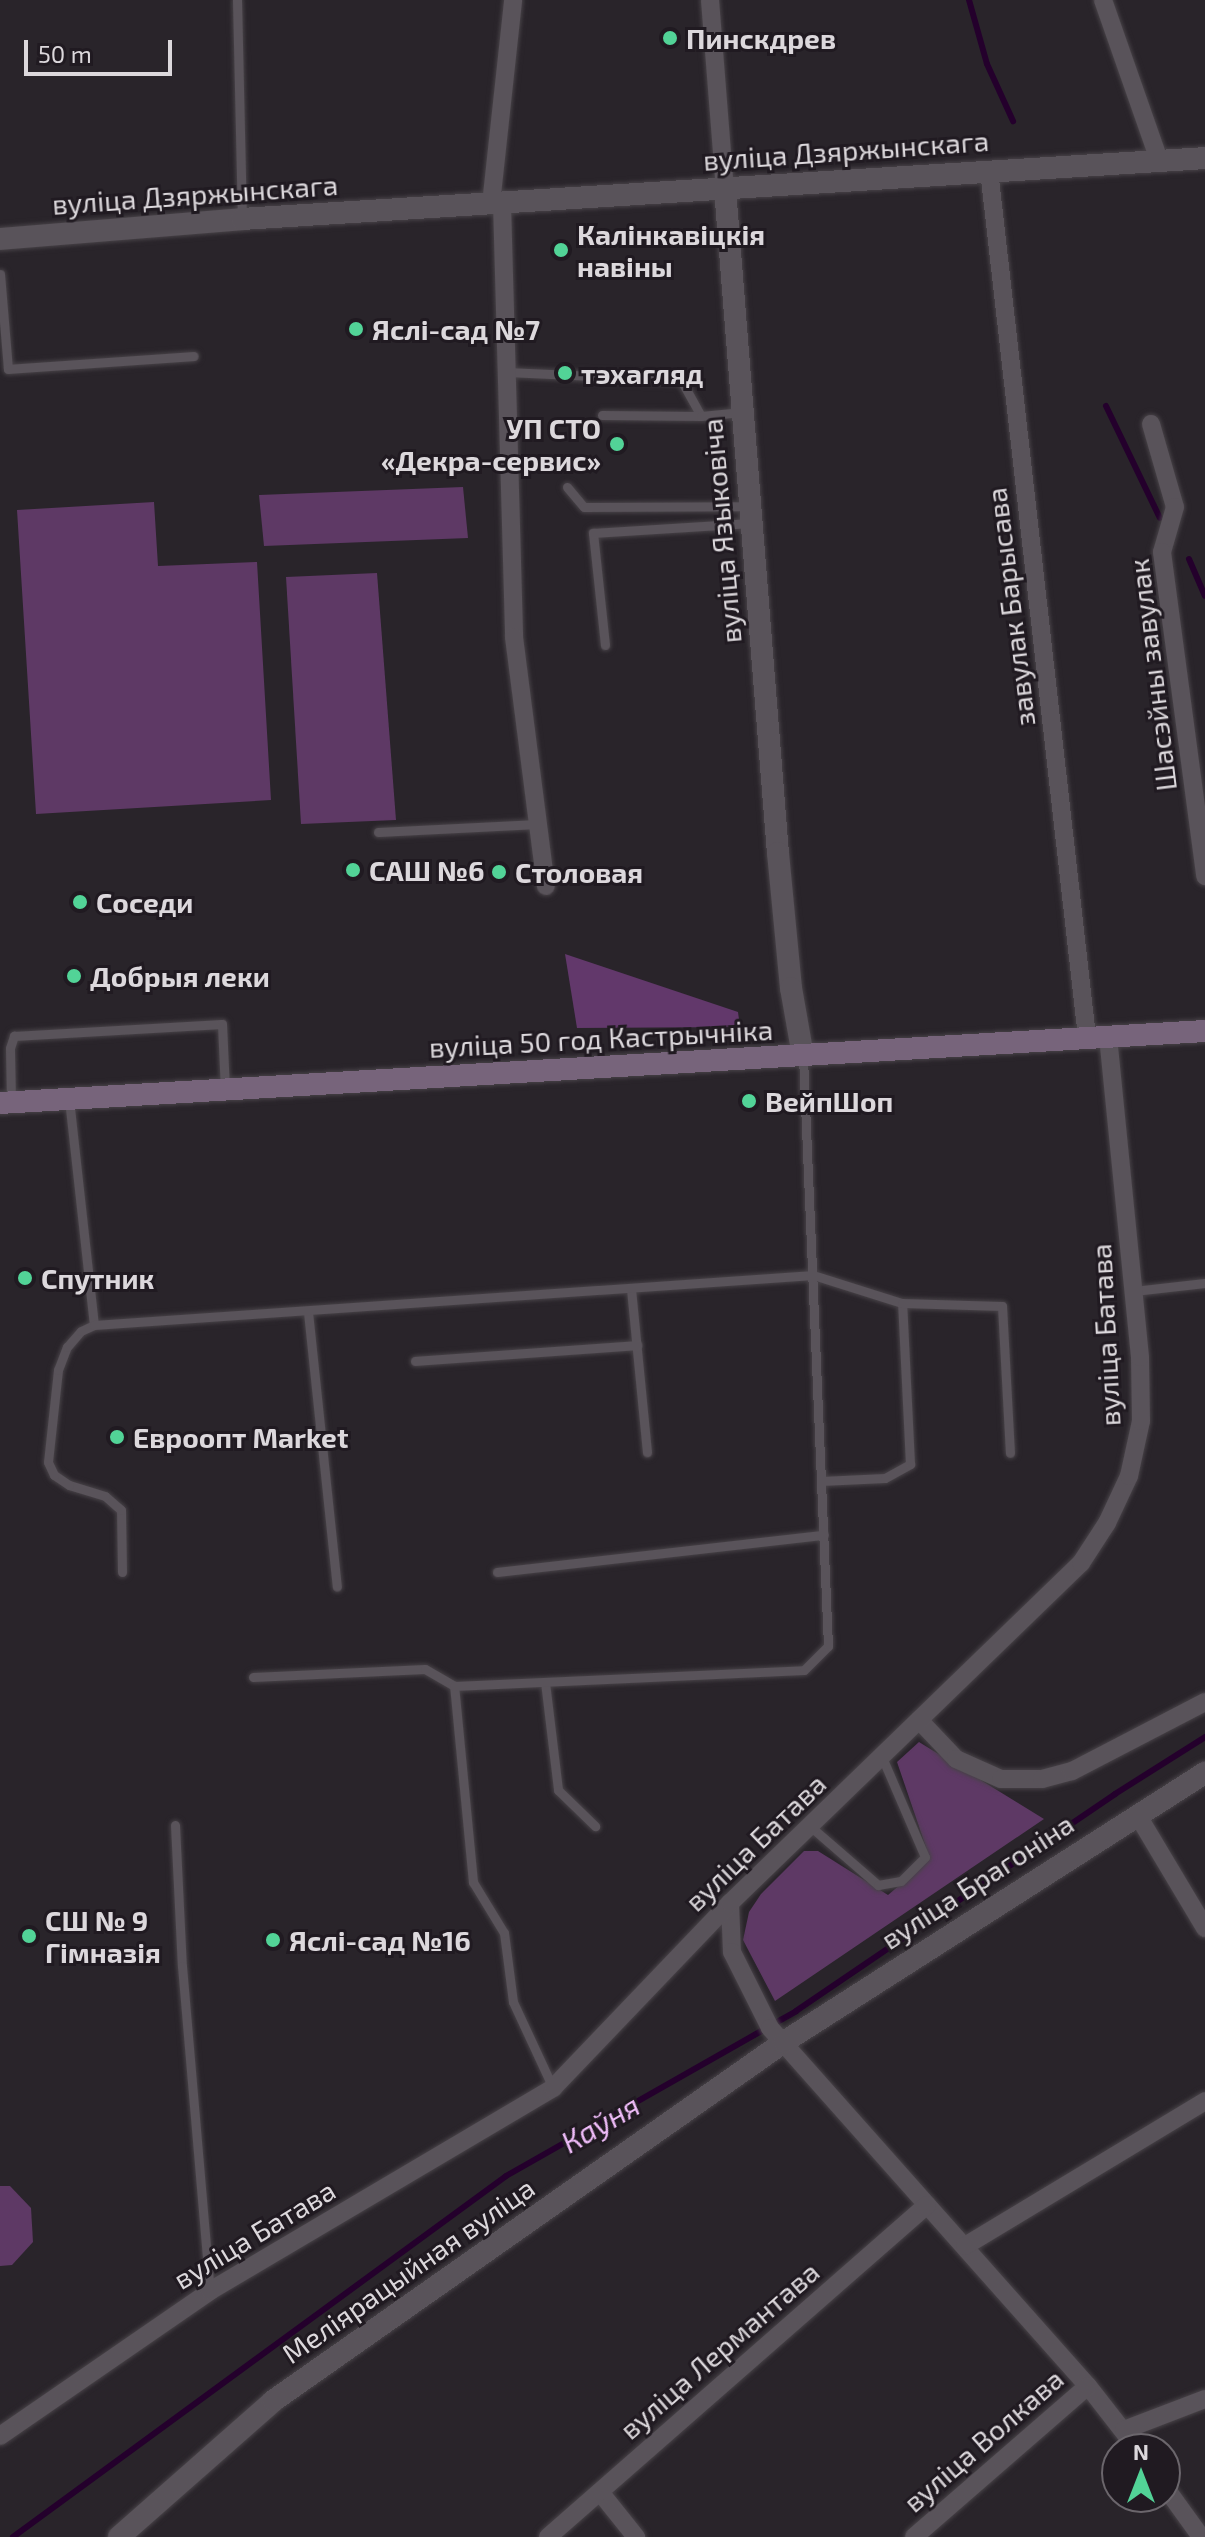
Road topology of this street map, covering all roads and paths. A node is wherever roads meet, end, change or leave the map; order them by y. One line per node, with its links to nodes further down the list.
1 (237, 0): 10 (lane)
2 (513, 0): 9 (street)
3 (710, 0): 8 (street, вуліца Языковіча)
4 (1103, 0): 6 (street)
5 (1205, 158): 6 (street, вуліца Дзяржынскага)
6 (1159, 160): 7 (street, вуліца Дзяржынскага)
7 (989, 170): 8 (street, вуліца Дзяржынскага); 27 (street, завулак Барысава)
8 (725, 189): 9 (street, вуліца Дзяржынскага); 15 (street, вуліца Языковіча)
9 (496, 204): 10 (street, вуліца Дзяржынскага); 14 (street)
10 (242, 219): 11 (street, вуліца Дзяржынскага)
11 (0, 239)
12 (0, 274): 13 (lane)
13 (194, 356)
14 (507, 372): 17 (lane); 22 (street)
15 (742, 412): 17 (lane); 20 (street, вуліца Языковіча)
16 (602, 415): 17 (lane)
17 (701, 416)
18 (1151, 424): 24 (street, Шасэйны завулак)
19 (567, 487): 20 (lane)
20 (750, 514): 21 (lane); 28 (street, вуліца Языковіча)
21 (605, 645)
22 (538, 824): 23 (lane); 25 (street)
23 (378, 832)
24 (1205, 876)
25 (546, 886)
26 (1205, 1031): 27 (main road, вуліца 50 год Кастрычніка)
27 (1098, 1037): 28 (main road, вуліца 50 год Кастрычніка); 35 (street, вуліца Батава)
28 (803, 1056): 29 (main road, вуліца 50 год Кастрычніка); 32 (lane)
29 (225, 1090): 30 (main road, вуліца 50 год Кастрычніка); 31 (lane)
30 (69, 1099): 31 (main road, вуліца 50 год Кастрычніка); 38 (lane)
31 (5, 1103)
32 (813, 1275): 34 (lane); 36 (lane); 43 (lane)
33 (1205, 1283): 35 (lane)
34 (631, 1289): 37 (lane); 39 (lane)
35 (1134, 1291): 52 (street, вуліца Батава)
36 (902, 1303): 42 (lane); 43 (lane)
37 (308, 1312): 38 (lane); 47 (lane)
38 (94, 1325): 45 (lane)
39 (637, 1345): 40 (lane); 41 (lane)
40 (415, 1361)
41 (647, 1452)
42 (1010, 1453)
43 (821, 1481): 44 (lane)
44 (824, 1535): 46 (lane); 49 (lane)
45 (122, 1572)
46 (497, 1572)
47 (337, 1586)
48 (253, 1677): 50 (lane)
49 (545, 1682): 50 (lane); 57 (lane)
50 (454, 1686): 62 (lane)
51 (1205, 1702): 52 (street, вуліца Брагоніна)
52 (919, 1720): 53 (street, вуліца Батава)
53 (882, 1757): 58 (street, вуліца Батава); 58 (lane)
54 (1205, 1773): 55 (street, вуліца Брагоніна)
55 (1137, 1814): 60 (street); 61 (street, вуліца Брагоніна)
56 (175, 1825): 66 (lane)
57 (595, 1826)
58 (811, 1827): 59 (street, вуліца Батава)
59 (730, 1903): 61 (street); 62 (street, вуліца Батава)
60 (1205, 1928)
61 (777, 2035): 64 (street); 74 (street, Меліярацыйная вуліца)
62 (553, 2088): 66 (street, вуліца Батава)
63 (1205, 2101): 65 (street)
64 (927, 2205): 65 (street); 72 (street, вуліца Лермантава)
65 (965, 2246): 67 (street)
66 (210, 2291): 71 (street, вуліца Батава)
67 (1088, 2386): 69 (street); 77 (street, вуліца Волкава)
68 (1205, 2399): 69 (street)
69 (1124, 2430): 70 (street)
70 (1126, 2433)
71 (0, 2436)
72 (600, 2492): 75 (street, вуліца Лермантава); 76 (street)
73 (1181, 2509): 78 (street)
74 (119, 2537)
75 (548, 2537)
76 (636, 2537)
77 (914, 2537)
78 (1201, 2537)

